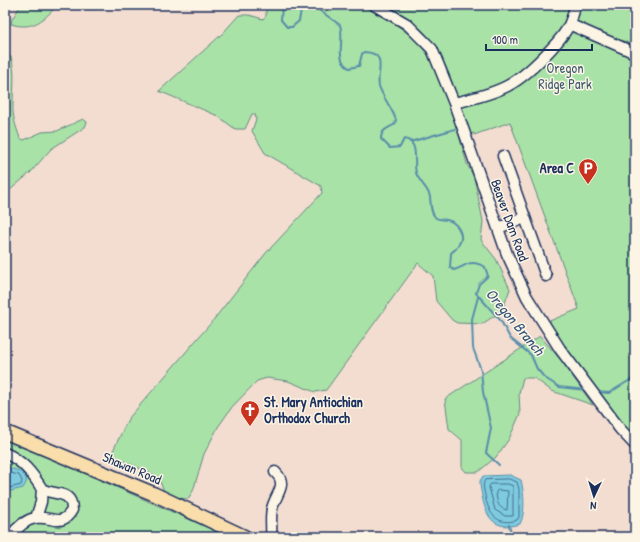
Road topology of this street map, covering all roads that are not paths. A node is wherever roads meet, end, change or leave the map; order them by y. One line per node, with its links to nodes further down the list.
1 (374, 5): 5 (street, Beaver Dam Road)
2 (575, 5): 3 (street)
3 (570, 24): 4 (street); 5 (street)
4 (635, 52)
5 (454, 104): 8 (street, Beaver Dam Road)
6 (503, 156): 7 (street)
7 (525, 218): 8 (street); 9 (street)
8 (498, 228): 11 (street, Beaver Dam Road)
9 (546, 276)
10 (5, 432): 17 (main road, Shawan Road)
11 (635, 445)
12 (5, 454): 14 (street)
13 (275, 472): 18 (street)
14 (42, 489): 15 (street); 15 (street)
15 (36, 518): 16 (street)
16 (10, 537)
17 (245, 537)
18 (272, 537)

